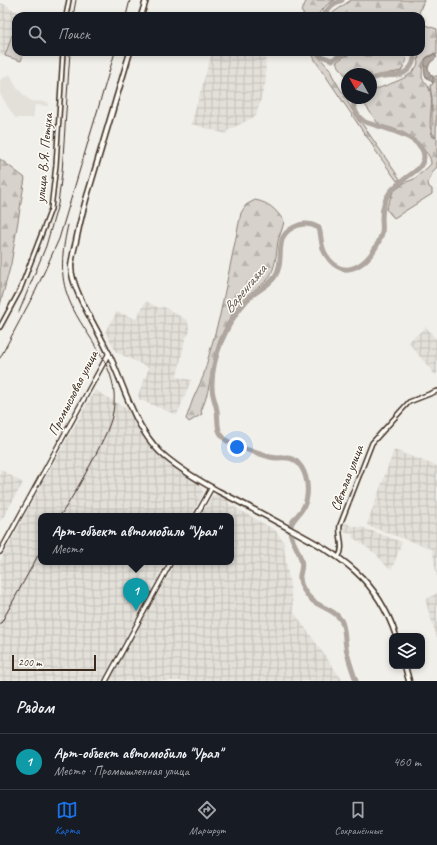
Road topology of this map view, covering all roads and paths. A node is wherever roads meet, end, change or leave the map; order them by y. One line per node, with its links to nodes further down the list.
1 (68, 0): 3 (street)
2 (146, 0): 4 (highway)
3 (66, 12)
4 (142, 12)
5 (63, 56): 7 (street, улица В.Я. Петуха)
6 (129, 56): 8 (highway, Промысловая улица)
7 (0, 327)
8 (109, 353): 10 (highway); 12 (main road, Промысловая улица)
9 (437, 391): 13 (street, Светлая улица)
10 (212, 487): 11 (main road); 13 (highway)
11 (198, 513)
12 (0, 552)
13 (339, 556): 15 (highway)
14 (169, 565): 17 (main road)
15 (395, 633)
16 (406, 669): 18 (highway)
17 (106, 681)
18 (410, 681)

